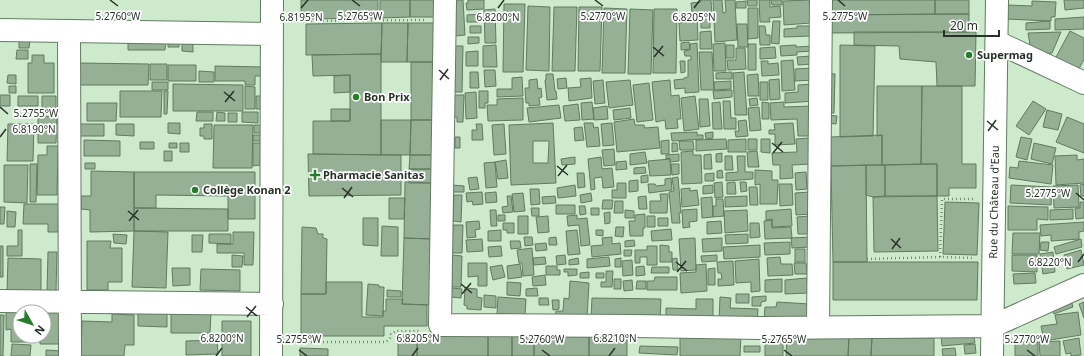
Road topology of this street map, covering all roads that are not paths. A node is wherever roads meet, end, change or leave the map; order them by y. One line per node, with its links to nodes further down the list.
1 (821, 0): 14 (street)
2 (997, 0): 7 (street, Rue du Château d'Eau)
3 (445, 10): 14 (street)
4 (272, 18): 6 (street); 12 (street)
5 (0, 30): 6 (street)
6 (69, 32): 11 (street)
7 (997, 42): 8 (street); 13 (street, Rue du Château d'Eau)
8 (1084, 83)
9 (1084, 285): 13 (street)
10 (0, 301): 11 (street)
11 (70, 303): 12 (street); 16 (street)
12 (272, 304): 15 (street)
13 (993, 326): 14 (street); 17 (street, Rue du Château d'Eau)
14 (818, 327)
15 (271, 349)
16 (70, 356)
17 (992, 356)

